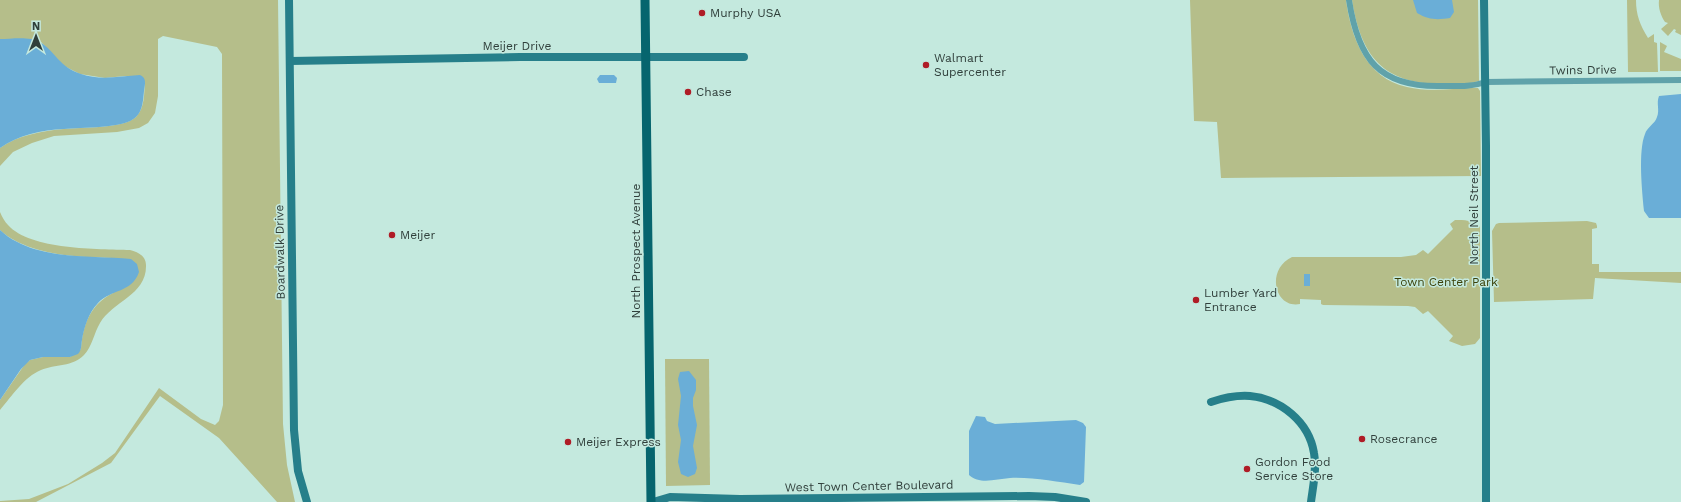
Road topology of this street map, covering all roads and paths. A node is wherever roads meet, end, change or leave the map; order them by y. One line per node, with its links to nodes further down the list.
1 (289, 0): 7 (street, Boardwalk Drive)
2 (645, 0): 5 (main road, North Prospect Avenue)
3 (1349, 0): 9 (street, Twins Drive)
4 (1484, 0): 9 (street, North Neil Street)
5 (646, 58): 6 (street, Meijer Drive); 7 (street, Meijer Drive); 12 (main road, North Prospect Avenue)
6 (744, 58)
7 (290, 61): 11 (street, Boardwalk Drive)
8 (1681, 80): 9 (street, Twins Drive)
9 (1486, 82): 15 (street, North Neil Street)
10 (1211, 402): 14 (street)
11 (306, 502)
12 (652, 502): 13 (street, West Town Center Boulevard)
13 (1086, 502)
14 (1311, 502)
15 (1486, 502)

